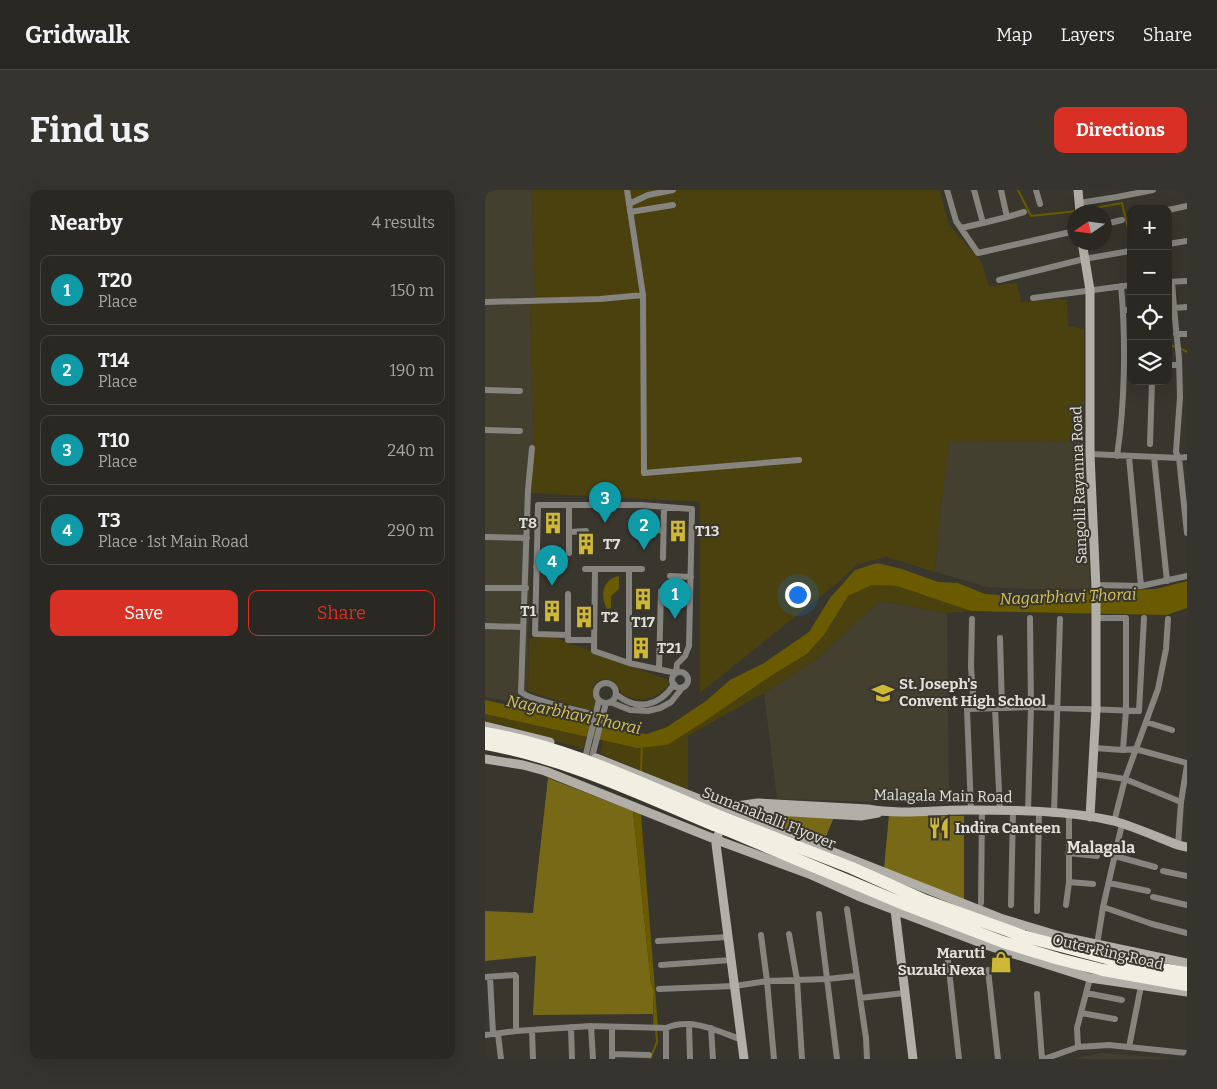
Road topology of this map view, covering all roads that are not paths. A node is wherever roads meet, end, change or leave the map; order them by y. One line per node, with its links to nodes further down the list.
1 (627, 190): 9 (street)
2 (673, 190): 9 (street)
3 (947, 190): 22 (street)
4 (974, 190): 21 (street)
5 (1001, 190): 18 (street)
6 (1036, 190): 10 (street)
7 (1078, 190): 12 (street)
8 (1153, 190): 13 (street)
9 (629, 204): 16 (street)
10 (1040, 204)
11 (673, 205): 16 (street)
12 (1079, 205)
13 (1090, 205)
14 (1187, 206): 15 (street)
15 (1172, 209)
16 (630, 212): 35 (street)
17 (1024, 212): 18 (street)
18 (1007, 217): 21 (street)
19 (1122, 220): 20 (street)
20 (1112, 222)
21 (983, 223): 22 (street)
22 (961, 228): 23 (street)
23 (1067, 233)
24 (1187, 241): 25 (street)
25 (1172, 243)
26 (1083, 250): 28 (street, Sangolli Rayanna Road)
27 (1127, 252): 28 (street)
28 (1084, 259): 29 (street); 34 (street, Sangolli Rayanna Road)
29 (999, 280)
30 (1187, 281): 31 (street)
31 (1172, 282)
32 (1127, 285): 33 (street)
33 (1121, 286): 34 (street); 40 (street)
34 (1090, 290): 36 (street); 54 (street, Sangolli Rayanna Road)
35 (643, 295): 37 (street); 60 (street)
36 (1033, 298)
37 (485, 302)
38 (1187, 307): 39 (street)
39 (1172, 308)
40 (1123, 310): 41 (street); 55 (street)
41 (1127, 310)
42 (1172, 313): 43 (street)
43 (1176, 334): 44 (street); 46 (street)
44 (1187, 334)
45 (1172, 365): 46 (street)
46 (1179, 365): 59 (street)
47 (1152, 385): 52 (street)
48 (485, 390): 49 (street)
49 (520, 391)
50 (485, 430): 51 (street)
51 (520, 431)
52 (1150, 444)
53 (532, 448): 69 (street)
54 (1090, 454): 55 (street); 84 (street, Sangolli Rayanna Road)
55 (1117, 456): 56 (street)
56 (1129, 457): 57 (street); 83 (street)
57 (1153, 457): 59 (street); 82 (street)
58 (1187, 457): 59 (street)
59 (1179, 458): 67 (street)
60 (799, 460)
61 (569, 505): 62 (street); 66 (street); 77 (street)
62 (664, 507): 63 (street); 81 (street)
63 (663, 530): 65 (street); 71 (street)
64 (586, 531): 66 (street)
65 (643, 531)
66 (569, 532): 70 (street)
67 (1187, 533)
68 (485, 537): 69 (street)
69 (527, 538): 78 (street)
70 (569, 553)
71 (663, 558)
72 (561, 568): 77 (street)
73 (585, 569): 74 (street)
74 (595, 569): 75 (street); 99 (street)
75 (629, 569): 76 (street); 100 (street)
76 (642, 569)
77 (536, 570): 78 (street); 97 (street)
78 (526, 574): 86 (street)
79 (670, 576): 81 (street)
80 (1187, 576): 82 (street)
81 (691, 577): 102 (street)
82 (1167, 581): 83 (street)
83 (1141, 586): 84 (street)
84 (1096, 587): 89 (street, Sangolli Rayanna Road)
85 (485, 588): 86 (street)
86 (526, 588): 96 (street)
87 (661, 591): 101 (street)
88 (568, 594): 97 (street)
89 (1096, 617): 110 (street, Sangolli Rayanna Road); 111 (street)
90 (1029, 618): 106 (street)
91 (1144, 618): 112 (street)
92 (972, 619): 107 (street)
93 (1060, 619): 109 (street)
94 (1168, 619): 113 (street)
95 (485, 626): 96 (street)
96 (523, 627): 114 (street)
97 (568, 635): 99 (street)
98 (1000, 638): 108 (street)
99 (594, 640): 100 (street)
100 (629, 663): 101 (street)
101 (659, 668): 102 (street)
102 (674, 679): 103 (street); 103 (street); 104 (street)
103 (683, 687): 105 (street)
104 (616, 694): 105 (street); 105 (street)
105 (605, 702): 114 (street)
106 (1031, 707): 108 (street); 109 (street); 134 (street)
107 (973, 708): 108 (street); 130 (street)
108 (999, 708): 132 (street)
109 (1058, 708): 110 (street); 136 (street)
110 (1096, 708): 111 (street); 120 (street, Sangolli Rayanna Road)
111 (1126, 710): 112 (street); 122 (street)
112 (1139, 711): 113 (street)
113 (1149, 714): 115 (street)
114 (598, 717): 123 (street)
115 (1146, 722): 117 (street); 121 (street)
116 (485, 726): 123 (street)
117 (1172, 730)
118 (485, 733): 139 (highway, Sumanahalli Flyover)
119 (485, 744): 139 (highway, Sumanahalli Flyover)
120 (1094, 748): 122 (street); 126 (street, Sangolli Rayanna Road)
121 (1135, 749): 122 (street); 125 (street); 127 (street)
122 (1123, 750)
123 (590, 753): 139 (street)
124 (485, 759): 141 (street)
125 (1187, 764): 128 (street)
126 (1093, 774): 127 (street); 138 (street, Sangolli Rayanna Road)
127 (1125, 779): 129 (street); 140 (street)
128 (1186, 783): 129 (street)
129 (1181, 802): 142 (street)
130 (971, 810): 131 (street, Malagala Main Road); 139 (street, Malagala Main Road)
131 (982, 810): 132 (street, Malagala Main Road); 152 (street)
132 (1001, 810): 133 (street, Malagala Main Road)
133 (1013, 811): 134 (street, Malagala Main Road); 153 (street)
134 (1029, 812): 135 (street, Malagala Main Road)
135 (1039, 813): 136 (street, Malagala Main Road); 159 (street)
136 (1054, 814): 137 (street, Malagala Main Road)
137 (1069, 815): 138 (street, Malagala Main Road); 143 (street)
138 (1090, 817): 140 (street, Malagala Main Road)
139 (722, 820): 141 (street); 164 (highway, Sumanahalli Flyover); 168 (highway, Sumanahalli Flyover)
140 (1118, 823): 142 (street, Malagala Main Road); 145 (street)
141 (717, 840): 158 (street); 165 (street)
142 (1182, 846)
143 (1068, 853): 144 (street); 149 (street)
144 (1097, 856)
145 (1115, 856): 146 (street); 150 (street)
146 (1155, 867)
147 (1163, 871): 148 (street)
148 (1187, 876)
149 (1069, 882): 151 (street); 154 (street)
150 (1109, 882): 155 (street); 156 (street)
151 (1093, 884)
152 (981, 903)
153 (1011, 905)
154 (1067, 905)
155 (1187, 905)
156 (1103, 907): 161 (street); 167 (street)
157 (847, 909): 175 (street)
158 (895, 910): 168 (street); 186 (street)
159 (1037, 911)
160 (819, 914): 178 (street)
161 (1187, 933)
162 (789, 934): 179 (street)
163 (761, 935): 180 (street)
164 (1039, 935): 167 (street); 174 (highway, Outer Ring Road)
165 (728, 937): 166 (street); 169 (street)
166 (658, 941)
167 (1097, 944): 171 (street)
168 (1021, 952): 177 (street); 181 (highway, Outer Ring Road)
169 (731, 960): 172 (street); 182 (street)
170 (948, 961): 222 (street)
171 (1187, 963)
172 (661, 965)
173 (988, 970): 223 (street)
174 (1187, 973)
175 (857, 976): 178 (street); 189 (street)
176 (487, 977): 200 (street); 201 (street)
177 (1090, 978): 183 (street); 187 (street)
178 (827, 979): 179 (street); 219 (street)
179 (797, 980): 180 (street); 218 (street)
180 (767, 982): 182 (street); 217 (street)
181 (1187, 985)
182 (735, 986): 184 (street); 203 (street)
183 (1141, 986): 185 (street); 205 (street)
184 (659, 989)
185 (1187, 992)
186 (905, 993): 189 (street); 221 (street)
187 (1086, 993): 190 (street); 191 (street)
188 (1037, 994): 224 (street)
189 (860, 998): 220 (street)
190 (1122, 1000)
191 (1081, 1013): 192 (street); 204 (street)
192 (1115, 1019)
193 (689, 1024): 197 (street); 198 (street); 214 (street)
194 (591, 1026): 195 (street); 196 (street); 212 (street)
195 (571, 1027): 199 (street); 211 (street)
196 (612, 1028): 197 (street); 208 (street)
197 (666, 1028): 213 (street)
198 (711, 1028): 203 (street); 215 (street)
199 (532, 1030): 200 (street); 210 (street)
200 (516, 1031): 201 (street)
201 (496, 1034): 202 (street); 209 (street)
202 (485, 1035)
203 (742, 1040): 216 (street)
204 (1078, 1047): 205 (street); 224 (street)
205 (1129, 1047): 206 (street)
206 (1187, 1053)
207 (649, 1055): 208 (street)
208 (612, 1056)
209 (501, 1059)
210 (533, 1059)
211 (572, 1059)
212 (593, 1059)
213 (666, 1059)
214 (690, 1059)
215 (713, 1059)
216 (744, 1059)
217 (774, 1059)
218 (802, 1059)
219 (837, 1059)
220 (867, 1059)
221 (913, 1059)
222 (959, 1059)
223 (998, 1059)
224 (1043, 1059)

